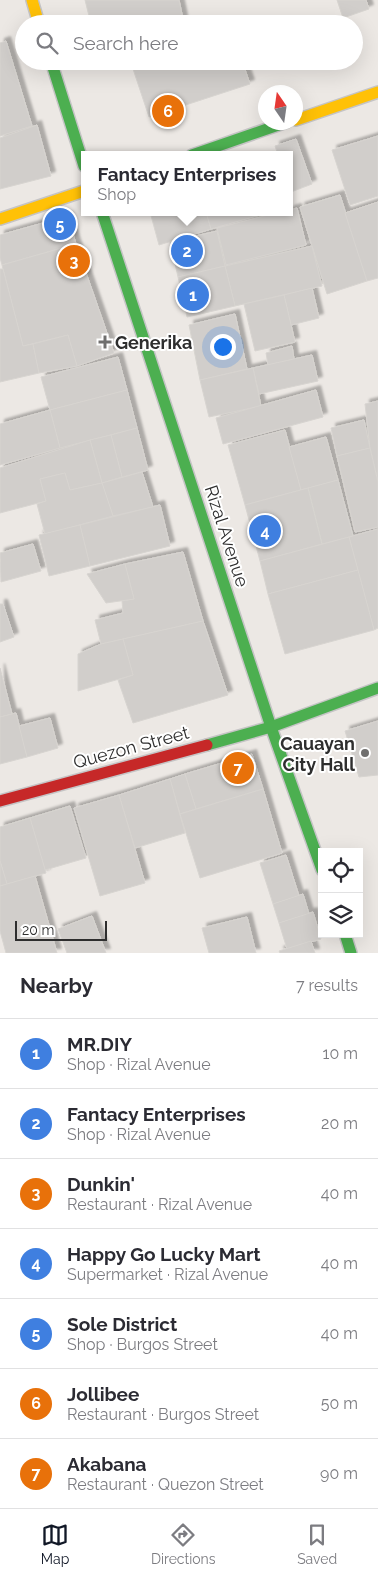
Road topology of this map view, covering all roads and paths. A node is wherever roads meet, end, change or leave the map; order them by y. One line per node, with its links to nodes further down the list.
1 (32, 0): 2 (main road)
2 (36, 15)
3 (54, 70): 8 (main road)
4 (378, 92): 5 (main road)
5 (303, 118)
6 (264, 130): 7 (main road)
7 (204, 151)
8 (81, 156)
9 (81, 192): 11 (main road)
10 (103, 216): 13 (main road, Rizal Avenue)
11 (0, 219)
12 (378, 688): 13 (main road, Quezon Street)
13 (271, 726): 14 (main road, Quezon Street); 15 (main road, Rizal Avenue)
14 (0, 801)
15 (318, 859)
16 (346, 938): 17 (main road)
17 (351, 953)

